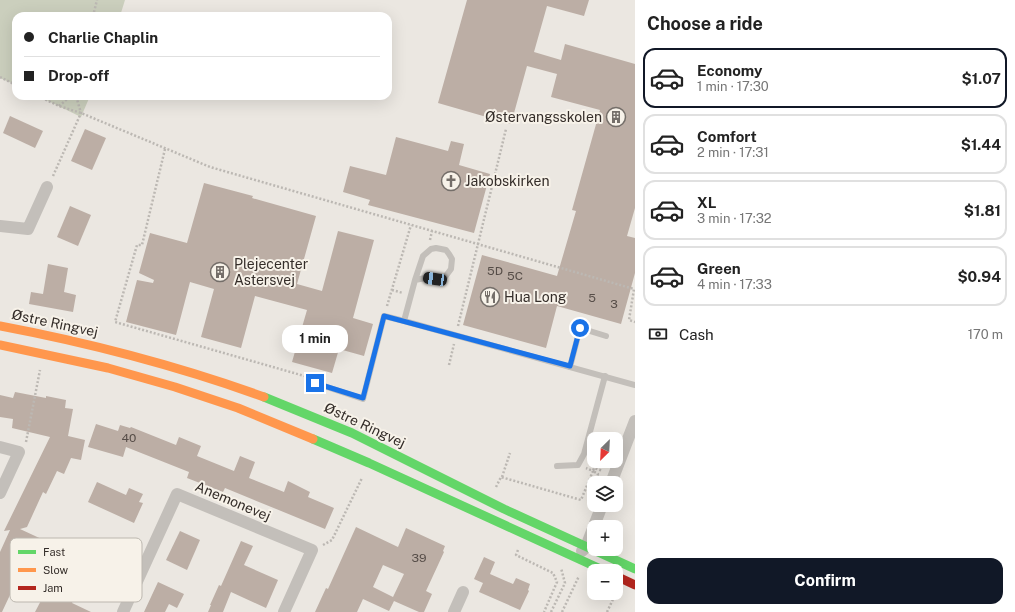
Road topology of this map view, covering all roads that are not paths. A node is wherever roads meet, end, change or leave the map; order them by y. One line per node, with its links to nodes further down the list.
1 (48, 187): 2 (street)
2 (0, 226)
3 (415, 280): 3 (lane); 4 (lane)
4 (404, 321): 8 (lane); 10 (lane)
5 (0, 326): 18 (main road, Østre Ringvej)
6 (606, 336): 8 (lane)
7 (0, 345): 19 (main road)
8 (570, 366): 9 (lane)
9 (605, 376): 11 (lane); 14 (lane)
10 (315, 383)
11 (635, 385)
12 (635, 421): 15 (street)
13 (0, 448): 16 (street)
14 (557, 466)
15 (614, 476)
16 (0, 494)
17 (599, 512): 18 (street)
18 (586, 547): 19 (street); 21 (main road, Østre Ringvej)
19 (565, 553): 20 (main road)
20 (589, 564)
21 (635, 569)
22 (142, 570): 28 (street, Anemonevej)
23 (623, 579): 24 (main road)
24 (635, 585)
25 (463, 592): 29 (street)
26 (128, 602): 27 (street, Anemonevej)
27 (123, 612)
28 (284, 612)
29 (454, 612)

